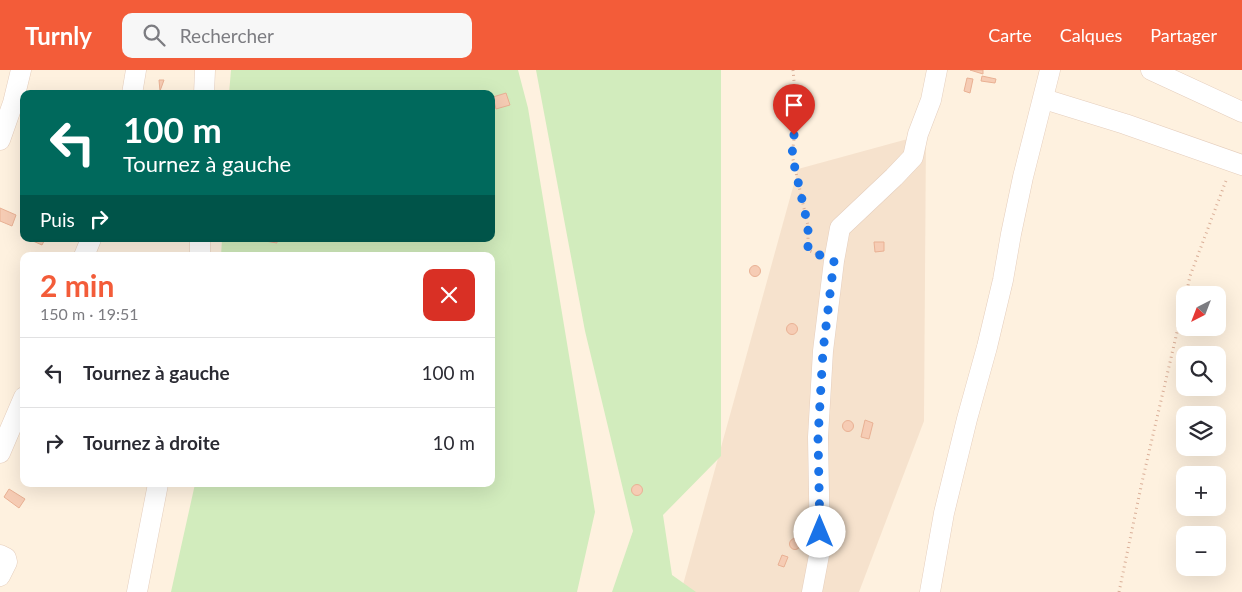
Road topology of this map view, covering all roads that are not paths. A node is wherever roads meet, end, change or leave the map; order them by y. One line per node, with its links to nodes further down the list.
1 (21, 70): 11 (street)
2 (136, 70): 7 (street)
3 (205, 70): 8 (street)
4 (937, 70): 19 (street)
5 (1050, 70): 9 (street)
6 (1151, 70): 10 (street)
7 (133, 90)
8 (204, 90)
9 (1044, 99): 12 (street); 20 (street)
10 (1242, 112)
11 (0, 140)
12 (1238, 164)
13 (20, 406): 14 (street)
14 (0, 453)
15 (157, 487): 18 (street)
16 (0, 554): 17 (street)
17 (0, 576)
18 (137, 592)
19 (812, 592)
20 (930, 592)

